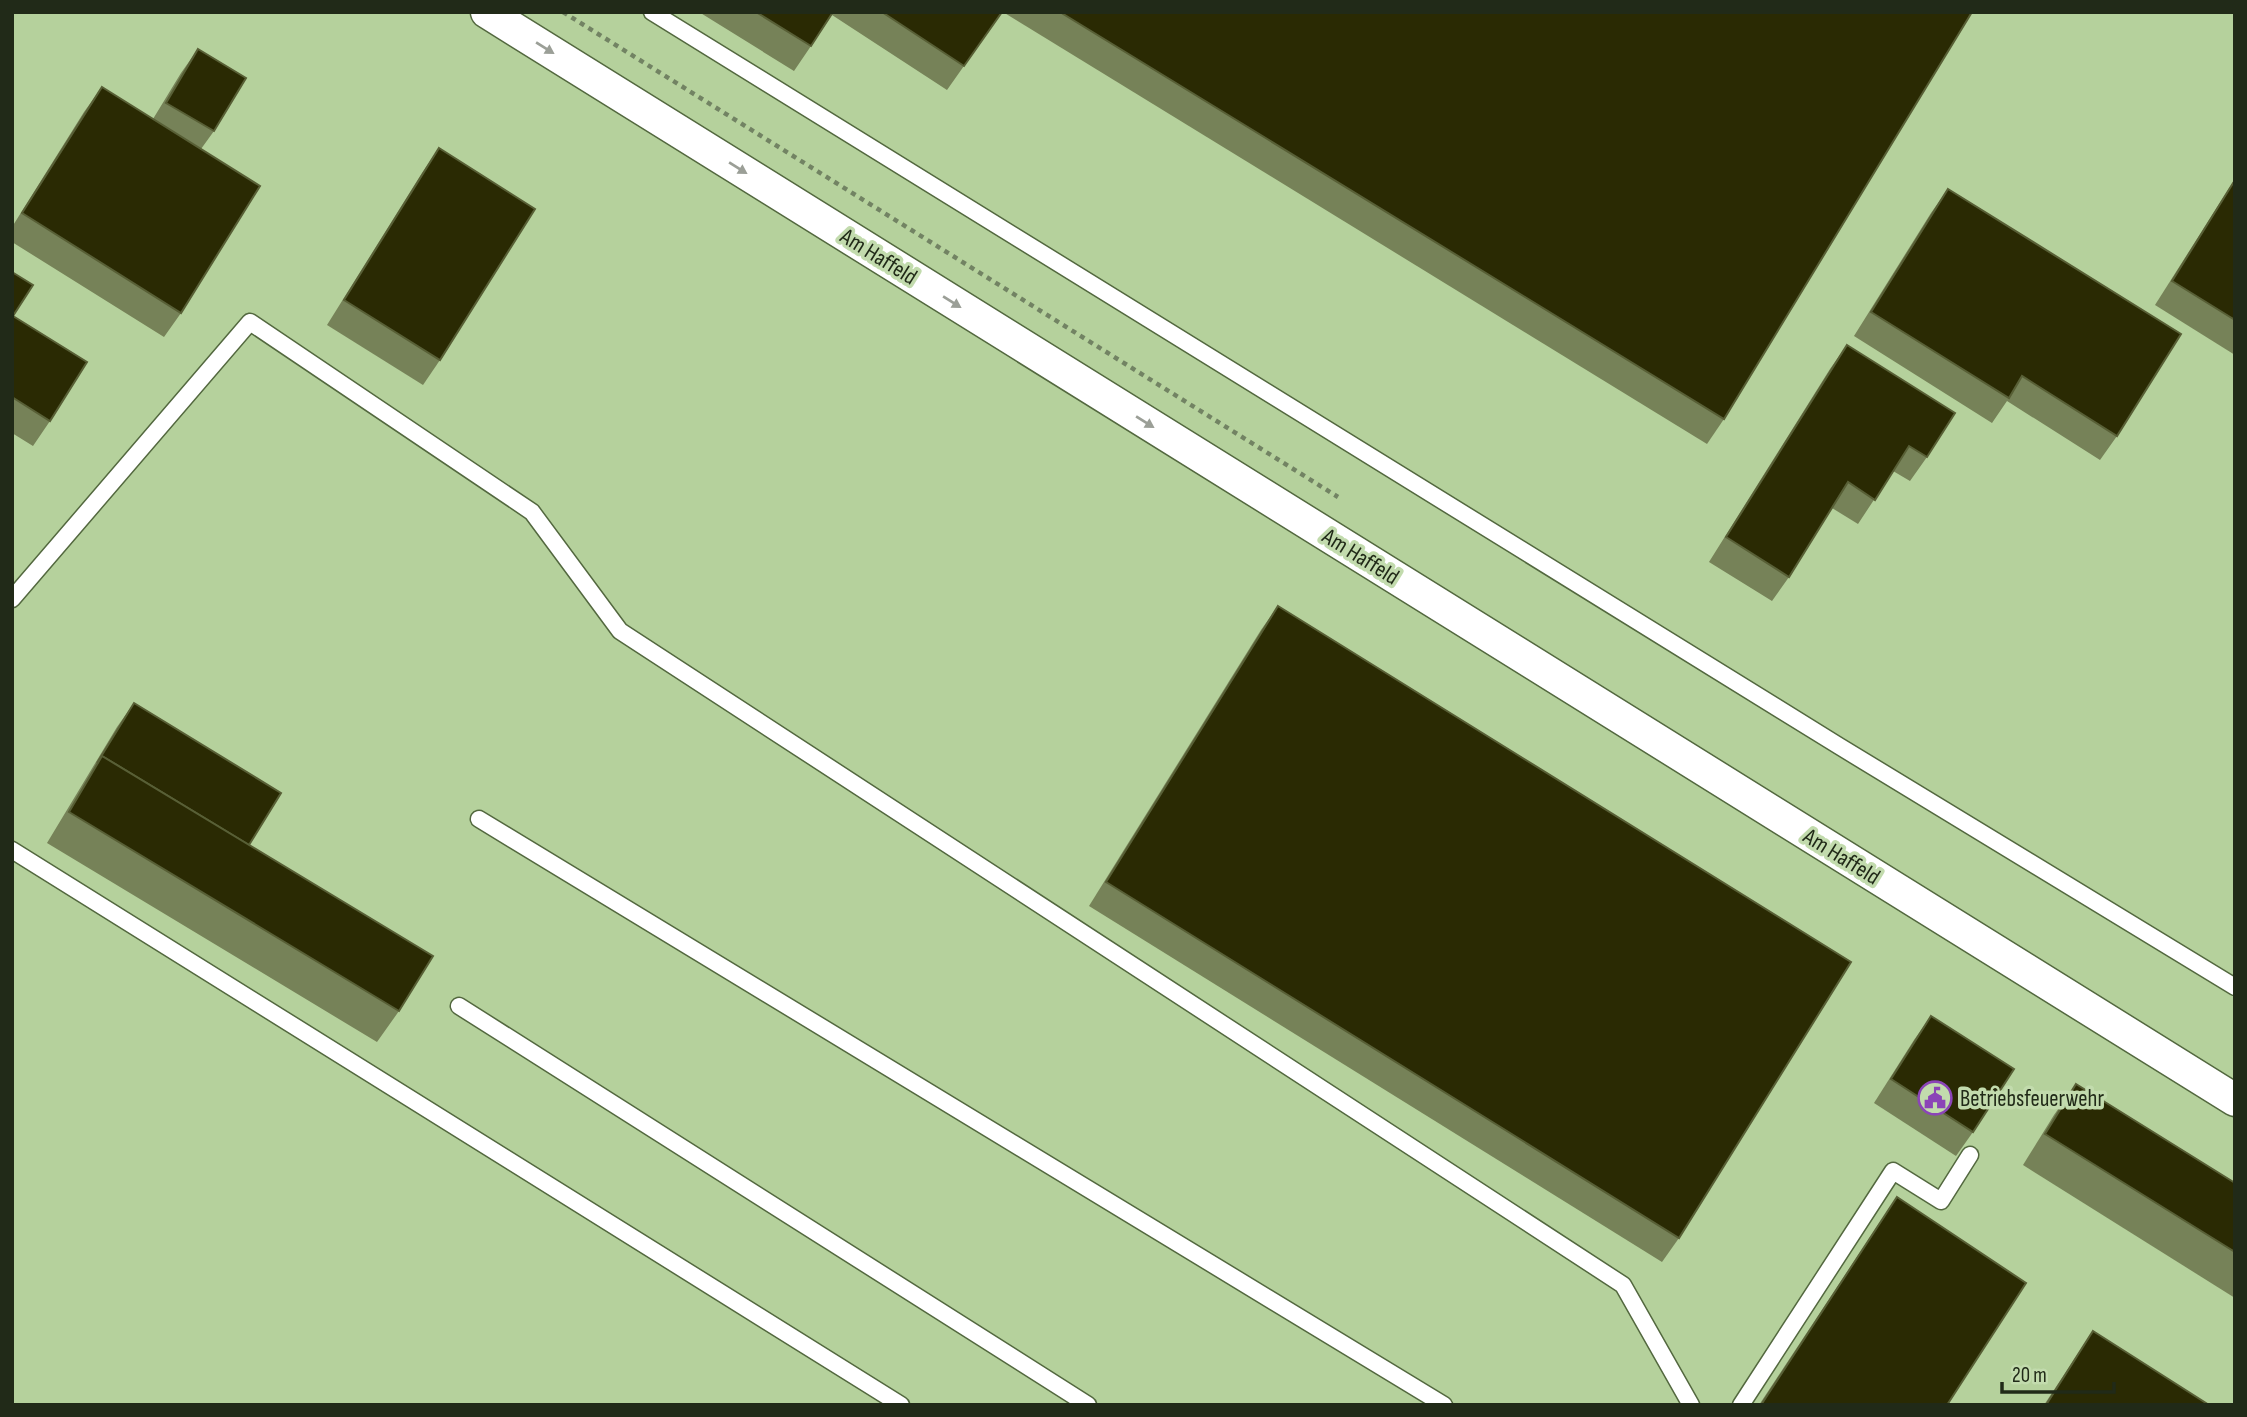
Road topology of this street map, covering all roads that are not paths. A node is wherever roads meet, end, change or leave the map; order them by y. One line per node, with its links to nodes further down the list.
1 (487, 12): 8 (street, Am Haffeld, one-way to 8)
2 (652, 12): 6 (lane)
3 (12, 598): 13 (lane)
4 (479, 819): 12 (lane)
5 (12, 850): 10 (lane)
6 (2235, 987)
7 (459, 1006): 11 (lane)
8 (2235, 1100)
9 (1970, 1155): 14 (lane)
10 (901, 1405)
11 (1088, 1405)
12 (1444, 1405)
13 (1691, 1405)
14 (1741, 1405)

